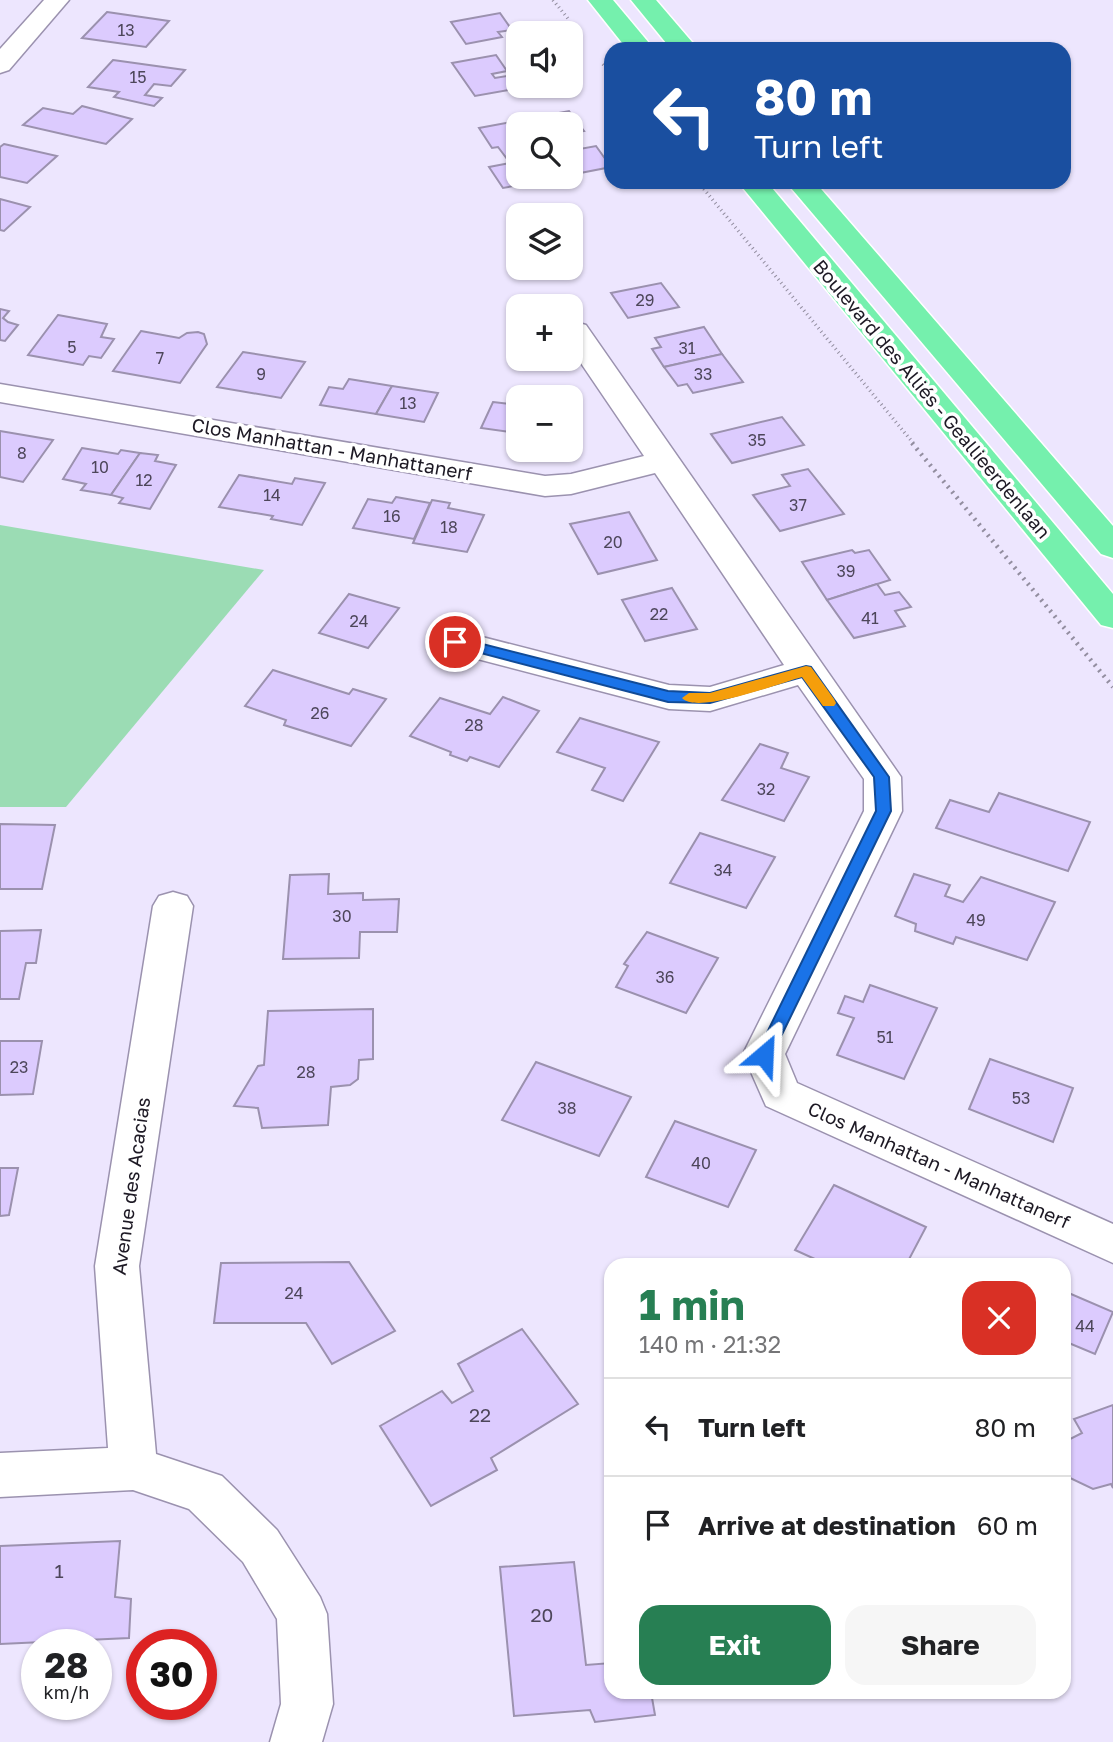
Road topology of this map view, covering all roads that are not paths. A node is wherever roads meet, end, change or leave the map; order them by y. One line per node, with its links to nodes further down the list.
1 (57, 0): 6 (street)
2 (600, 0): 4 (highway)
3 (643, 0): 5 (highway)
4 (635, 42)
5 (679, 42)
6 (0, 65)
7 (758, 189): 13 (highway, Boulevard des Alliés - Geallieerdenlaan)
8 (806, 189): 12 (highway, Boulevard des Alliés - Geallieerdenlaan)
9 (583, 343): 11 (street, Clos Manhattan - Manhattanerf)
10 (0, 393): 11 (street, Clos Manhattan - Manhattanerf)
11 (662, 461): 15 (street, Clos Manhattan - Manhattanerf)
12 (1113, 547)
13 (1113, 617)
14 (455, 642): 15 (street)
15 (806, 671): 17 (street, Clos Manhattan - Manhattanerf)
16 (173, 906): 18 (street, Avenue des Acacias)
17 (1113, 1244)
18 (133, 1468): 19 (street); 20 (street)
19 (0, 1475)
20 (296, 1742)

